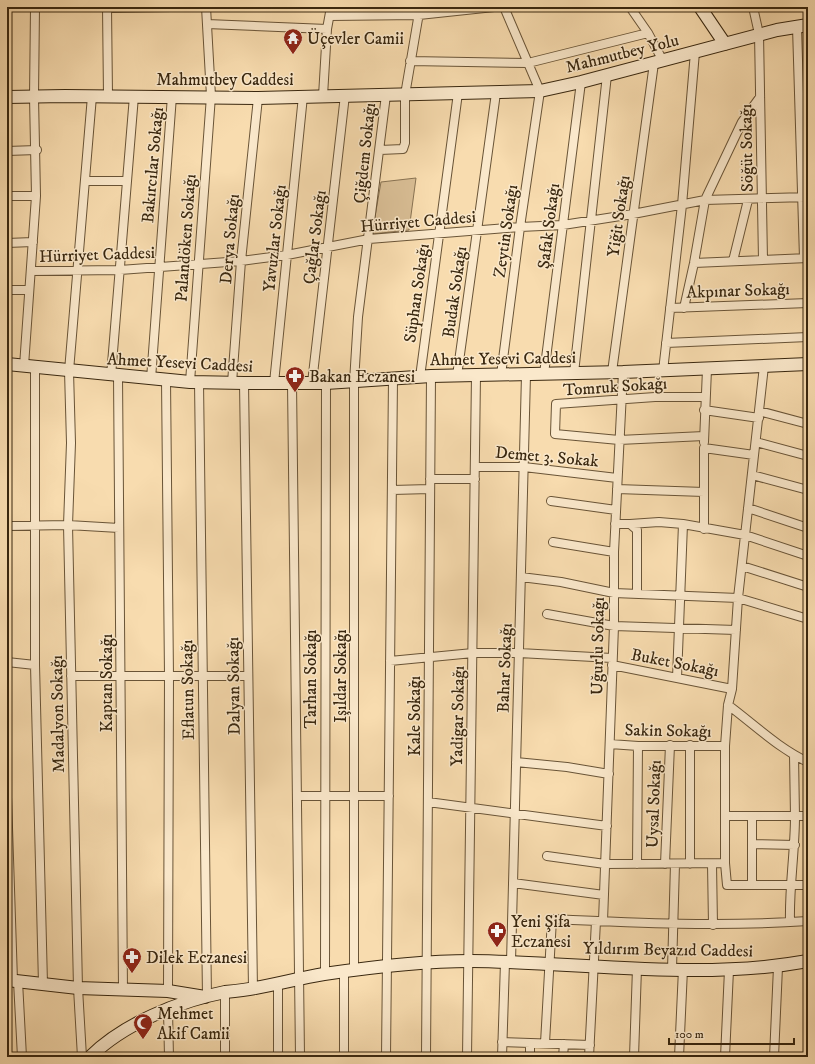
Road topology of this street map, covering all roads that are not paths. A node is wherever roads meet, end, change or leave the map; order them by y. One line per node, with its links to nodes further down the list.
1 (35, 7): 39 (street)
2 (171, 7): 10 (street)
3 (206, 7): 13 (street, Palandöken Sokağı)
4 (331, 7): 12 (street)
5 (494, 7): 11 (street)
6 (504, 7): 22 (street)
7 (631, 7): 16 (street)
8 (700, 7): 18 (main road)
9 (753, 7): 17 (street, Söğüt Sokağı)
10 (107, 8): 33 (street)
11 (419, 11): 12 (street); 20 (street)
12 (330, 16): 15 (street)
13 (207, 24): 15 (street); 36 (street, Palandöken Sokağı)
14 (803, 26): 17 (main road, Mahmutbey Yolu); 50 (street)
15 (327, 29): 38 (street)
16 (648, 33): 21 (street); 22 (street)
17 (759, 34): 18 (main road, Mahmutbey Yolu); 40 (street, Söğüt Sokağı)
18 (725, 44): 19 (main road, Mahmutbey Yolu)
19 (695, 52): 21 (main road, Mahmutbey Yolu); 54 (street)
20 (410, 61): 22 (street); 31 (street)
21 (658, 62): 23 (main road, Mahmutbey Yolu); 55 (street, Yiğit Sokağı)
22 (528, 63): 25 (street)
23 (607, 75): 24 (main road, Mahmutbey Yolu); 56 (street)
24 (582, 82): 25 (main road, Mahmutbey Yolu); 57 (street, Şafak Sokağı)
25 (540, 91): 26 (main road, Mahmutbey Yolu); 58 (street, Zeytin Sokağı)
26 (496, 93): 28 (main road, Mahmutbey Yolu); 59 (street, Budak Sokağı)
27 (442, 94): 28 (main road, Mahmutbey Yolu); 31 (main road, Mahmutbey Caddesi)
28 (458, 94): 60 (street, Süphan Sokağı)
29 (345, 95): 30 (main road, Mahmutbey Caddesi); 38 (main road, Mahmutbey Caddesi); 64 (street, Çağlar Sokağı)
30 (386, 95): 31 (main road, Mahmutbey Caddesi); 44 (street, Çiğdem Sokağı)
31 (405, 95): 44 (street)
32 (92, 96): 33 (main road, Mahmutbey Caddesi); 39 (main road, Mahmutbey Caddesi); 46 (street, Madalyon Sokağı)
33 (108, 96): 34 (main road, Mahmutbey Caddesi)
34 (134, 96): 35 (main road, Mahmutbey Caddesi); 47 (street, Kaptan Sokağı)
35 (172, 96): 36 (main road, Mahmutbey Caddesi); 72 (street, Bakırcılar Sokağı)
36 (211, 96): 42 (main road, Mahmutbey Caddesi); 71 (street, Palandöken Sokağı)
37 (303, 96): 38 (main road, Mahmutbey Caddesi); 42 (main road, Mahmutbey Caddesi); 65 (street, Yavuzlar Sokağı)
38 (324, 96)
39 (34, 97): 41 (main road, Mahmutbey Caddesi); 43 (street)
40 (760, 97): 51 (street, Söğüt Sokağı); 52 (street)
41 (7, 98)
42 (258, 98): 68 (street, Derya Sokağı)
43 (37, 150): 45 (street); 49 (street)
44 (380, 150): 61 (street, Çiğdem Sokağı)
45 (7, 151)
46 (85, 181): 47 (street); 75 (street, Madalyon Sokağı)
47 (127, 181): 73 (street, Kaptan Sokağı)
48 (7, 196): 49 (street)
49 (36, 196): 62 (street)
50 (805, 197): 51 (street, Hürriyet Caddesi); 66 (street)
51 (762, 199): 53 (street, Hürriyet Caddesi); 67 (street, Söğüt Sokağı)
52 (705, 200): 53 (street, Hürriyet Caddesi); 54 (street, Hürriyet Caddesi); 70 (street)
53 (748, 200): 69 (street)
54 (682, 205): 55 (street, Hürriyet Caddesi); 79 (street)
55 (633, 214): 56 (street, Hürriyet Caddesi); 90 (street, Yiğit Sokağı)
56 (592, 221): 57 (street, Hürriyet Caddesi); 91 (street)
57 (563, 225): 58 (street, Hürriyet Caddesi); 92 (street, Şafak Sokağı)
58 (520, 227): 59 (street, Hürriyet Caddesi); 94 (street, Zeytin Sokağı)
59 (477, 231): 60 (street, Hürriyet Caddesi); 98 (street, Budak Sokağı)
60 (439, 233): 61 (street, Hürriyet Caddesi); 97 (street, Süphan Sokağı)
61 (369, 240): 64 (street, Hürriyet Caddesi); 103 (street, Çiğdem Sokağı)
62 (33, 242): 63 (street); 74 (street)
63 (7, 243)
64 (328, 247): 65 (street, Hürriyet Caddesi); 107 (street, Çağlar Sokağı)
65 (287, 255): 68 (street, Hürriyet Caddesi); 105 (street, Yavuzlar Sokağı)
66 (806, 258): 67 (street)
67 (763, 260): 69 (street)
68 (242, 261): 71 (street, Hürriyet Caddesi); 104 (street, Derya Sokağı)
69 (733, 261): 70 (street)
70 (694, 263): 80 (street)
71 (198, 264): 72 (street, Hürriyet Caddesi); 102 (street, Palandöken Sokağı)
72 (158, 268): 73 (street, Hürriyet Caddesi); 99 (street, Bakırcılar Sokağı)
73 (120, 270): 75 (street, Hürriyet Caddesi); 96 (street, Kaptan Sokağı)
74 (31, 271): 75 (street, Hürriyet Caddesi); 77 (street)
75 (77, 271): 89 (street, Madalyon Sokağı)
76 (7, 290): 77 (street)
77 (29, 290): 86 (street)
78 (808, 303): 80 (street, Akpınar Sokağı)
79 (670, 308): 80 (street, Akpınar Sokağı); 82 (street)
80 (684, 308)
81 (808, 337): 82 (street)
82 (666, 343): 88 (street)
83 (7, 364): 86 (main road, Ahmet Yesevi Caddesi)
84 (808, 364): 85 (main road, Ahmet Yesevi Caddesi)
85 (764, 366): 87 (main road, Ahmet Yesevi Caddesi); 112 (street)
86 (29, 367): 89 (main road, Ahmet Yesevi Caddesi); 139 (street)
87 (707, 369): 88 (main road, Ahmet Yesevi Caddesi); 109 (street)
88 (663, 370): 90 (main road, Ahmet Yesevi Caddesi)
89 (69, 371): 96 (main road, Ahmet Yesevi Caddesi); 137 (street, Madalyon Sokağı)
90 (618, 372): 91 (main road, Ahmet Yesevi Caddesi); 110 (street, Uğurlu Sokağı)
91 (574, 373): 92 (main road, Ahmet Yesevi Caddesi)
92 (544, 374): 95 (main road, Ahmet Yesevi Caddesi)
93 (476, 375): 94 (main road, Ahmet Yesevi Caddesi); 98 (main road, Ahmet Yesevi Caddesi); 120 (street, Yadigar Sokağı)
94 (501, 375): 95 (main road, Ahmet Yesevi Caddesi)
95 (526, 375): 121 (street, Bahar Sokağı)
96 (115, 376): 99 (main road, Ahmet Yesevi Caddesi); 140 (street, Kaptan Sokağı)
97 (426, 376): 98 (main road, Ahmet Yesevi Caddesi); 100 (main road, Ahmet Yesevi Caddesi); 124 (street, Kale Sokağı)
98 (457, 376)
99 (150, 379): 101 (main road, Ahmet Yesevi Caddesi)
100 (393, 379): 103 (main road, Ahmet Yesevi Caddesi); 128 (street)
101 (166, 380): 102 (main road, Ahmet Yesevi Caddesi); 168 (street)
102 (194, 382): 104 (main road, Ahmet Yesevi Caddesi); 169 (street, Eflatun Sokağı)
103 (354, 382): 108 (main road, Ahmet Yesevi Caddesi); 187 (street, Işıldar Sokağı)
104 (238, 383): 105 (main road, Ahmet Yesevi Caddesi); 170 (street, Dalyan Sokağı)
105 (274, 383): 106 (main road, Ahmet Yesevi Caddesi)
106 (292, 383): 107 (main road, Ahmet Yesevi Caddesi); 183 (street)
107 (312, 383): 108 (main road, Ahmet Yesevi Caddesi)
108 (326, 383): 186 (street, Tarhan Sokağı)
109 (705, 397): 110 (street, Tomruk Sokağı); 111 (street)
110 (621, 400): 115 (street, Uğurlu Sokağı); 115 (street, Tomruk Sokağı)
111 (704, 410): 112 (street); 114 (street)
112 (759, 414): 113 (street); 116 (street)
113 (808, 424)
114 (704, 436): 115 (street); 117 (street)
115 (620, 440): 123 (street, Uğurlu Sokağı)
116 (756, 442): 118 (street); 119 (street)
117 (704, 448): 118 (street); 130 (street)
118 (754, 455): 122 (street)
119 (808, 456)
120 (475, 466): 121 (street, Demet 3. Sokak); 125 (street, Yadigar Sokağı)
121 (524, 467): 123 (street, Demet 3. Sokak); 148 (street, Bahar Sokağı)
122 (752, 475): 129 (street); 132 (street)
123 (618, 478): 127 (street, Uğurlu Sokağı)
124 (430, 479): 125 (street); 126 (street, Kale Sokağı)
125 (475, 479): 159 (street, Yadigar Sokağı)
126 (430, 489): 128 (street); 161 (street, Kale Sokağı)
127 (617, 489): 130 (street); 133 (street, Uğurlu Sokağı)
128 (392, 490): 162 (street)
129 (808, 490)
130 (704, 492): 142 (street)
131 (551, 501): 133 (street)
132 (748, 508): 141 (street); 143 (street)
133 (616, 510): 134 (street, Uğurlu Sokağı)
134 (615, 524): 135 (street); 145 (street, Uğurlu Sokağı)
135 (630, 524): 136 (street); 151 (street)
136 (683, 524): 142 (street); 152 (street)
137 (68, 525): 139 (street); 140 (street); 166 (street, Madalyon Sokağı)
138 (7, 526): 139 (street)
139 (34, 526): 165 (street)
140 (119, 528): 167 (street, Kaptan Sokağı)
141 (808, 528)
142 (704, 529): 143 (street)
143 (745, 535): 146 (street); 147 (street)
144 (553, 542): 145 (street)
145 (614, 552): 150 (street, Uğurlu Sokağı)
146 (808, 556)
147 (742, 566): 149 (street); 153 (street)
148 (521, 577): 150 (street); 160 (street, Bahar Sokağı)
149 (808, 587)
150 (614, 593): 151 (street); 156 (street, Uğurlu Sokağı)
151 (637, 594): 152 (street)
152 (680, 595): 153 (street); 157 (street)
153 (738, 598): 155 (street); 158 (street)
154 (548, 614): 156 (street)
155 (808, 619)
156 (614, 626): 157 (street); 164 (street, Uğurlu Sokağı)
157 (679, 628): 158 (street); 171 (street)
158 (736, 630): 172 (street)
159 (473, 652): 160 (street, Buket Sokağı); 161 (street, Buket Sokağı); 189 (street, Yadigar Sokağı)
160 (519, 653): 164 (street, Buket Sokağı); 180 (street, Bahar Sokağı)
161 (429, 658): 162 (street, Buket Sokağı); 188 (street, Kale Sokağı)
162 (390, 661): 184 (street)
163 (7, 662): 165 (street)
164 (612, 662): 171 (street, Buket Sokağı); 174 (street, Uğurlu Sokağı)
165 (35, 665): 234 (street)
166 (71, 676): 167 (street); 236 (street, Madalyon Sokağı)
167 (121, 676): 168 (street); 238 (street, Kaptan Sokağı)
168 (169, 676): 169 (street); 239 (street)
169 (202, 676): 170 (street); 241 (street, Eflatun Sokağı)
170 (248, 676): 237 (street, Dalyan Sokağı)
171 (677, 678): 172 (street, Buket Sokağı)
172 (732, 689): 173 (street)
173 (728, 705): 178 (street); 179 (street)
174 (610, 744): 177 (street, Sakin Sokağı); 182 (street, Uğurlu Sokağı)
175 (670, 745): 176 (street, Sakin Sokağı); 177 (street, Sakin Sokağı); 202 (street, Uysal Sokağı)
176 (690, 745): 178 (street, Sakin Sokağı); 204 (street)
177 (638, 746): 201 (street)
178 (725, 746): 191 (street)
179 (794, 755): 181 (street); 193 (street)
180 (516, 762): 182 (street); 190 (street, Bahar Sokağı)
181 (808, 762)
182 (609, 774): 195 (street, Uğurlu Sokağı)
183 (297, 796): 186 (street); 232 (street)
184 (389, 796): 187 (street); 224 (street)
185 (7, 797): 199 (street)
186 (325, 797): 187 (street); 231 (street, Tarhan Sokağı)
187 (355, 797): 230 (street, Işıldar Sokağı)
188 (428, 802): 189 (street); 222 (street, Kale Sokağı)
189 (471, 808): 190 (street); 219 (street, Yadigar Sokağı)
190 (515, 814): 195 (street); 207 (street, Bahar Sokağı)
191 (727, 816): 192 (street); 206 (street)
192 (752, 816): 193 (street); 196 (street)
193 (795, 816): 194 (street); 197 (street)
194 (808, 816)
195 (606, 826): 200 (street, Uğurlu Sokağı)
196 (752, 844): 197 (street); 209 (street)
197 (795, 845): 210 (street)
198 (547, 856): 200 (street)
199 (8, 858): 233 (street)
200 (605, 864): 201 (street); 213 (street, Uğurlu Sokağı)
201 (637, 864): 202 (street)
202 (665, 864): 203 (street)
203 (675, 864): 204 (street); 217 (street, Uysal Sokağı)
204 (690, 864): 205 (street)
205 (712, 864): 206 (street); 212 (street)
206 (725, 864): 208 (street)
207 (513, 883): 213 (street); 220 (street, Bahar Sokağı)
208 (727, 885): 209 (street); 212 (street)
209 (752, 885): 210 (street)
210 (791, 885): 211 (street); 216 (street)
211 (808, 885)
212 (713, 886): 218 (street)
213 (604, 895): 214 (street, Uğurlu Sokağı)
214 (599, 921): 217 (street); 223 (street); 225 (street, Uğurlu Sokağı)
215 (808, 921): 216 (street)
216 (790, 922): 218 (street)
217 (673, 924): 218 (street); 228 (street, Uysal Sokağı)
218 (714, 924)
219 (469, 961): 220 (main road, Yıldırım Beyazıd Caddesi); 222 (main road, Yıldırım Beyazıd Caddesi); 257 (street, Yadigar Sokağı)
220 (508, 962): 223 (main road, Yıldırım Beyazıd Caddesi); 243 (street, Bahar Sokağı)
221 (808, 962): 226 (main road, Yıldırım Beyazıd Caddesi)
222 (427, 963): 224 (main road, Yıldırım Beyazıd Caddesi); 256 (street, Kale Sokağı)
223 (549, 963): 225 (main road, Yıldırım Beyazıd Caddesi); 245 (street)
224 (387, 966): 230 (main road, Yıldırım Beyazıd Caddesi); 255 (street)
225 (594, 966): 227 (main road, Yıldırım Beyazıd Caddesi); 247 (street, Uğurlu Sokağı)
226 (778, 967): 229 (main road, Yıldırım Beyazıd Caddesi); 265 (street)
227 (637, 968): 228 (main road, Yıldırım Beyazıd Caddesi); 262 (street)
228 (677, 969): 229 (main road, Yıldırım Beyazıd Caddesi); 263 (street, Uysal Sokağı)
229 (729, 970): 264 (street)
230 (349, 972): 231 (main road, Yıldırım Beyazıd Caddesi); 254 (street, Işıldar Sokağı)
231 (325, 974): 232 (main road, Yıldırım Beyazıd Caddesi)
232 (299, 979): 235 (main road, Yıldırım Beyazıd Caddesi); 253 (street)
233 (13, 981): 234 (main road); 249 (street)
234 (43, 984): 236 (main road)
235 (278, 984): 237 (main road, Yıldırım Beyazıd Caddesi); 252 (street)
236 (78, 988): 238 (main road); 248 (street, Madalyon Sokağı)
237 (253, 989): 240 (main road, Yıldırım Beyazıd Caddesi)
238 (123, 990): 239 (main road)
239 (168, 990): 241 (main road)
240 (225, 992): 241 (main road, Yıldırım Beyazıd Caddesi); 251 (street)
241 (206, 997): 242 (main road, Yıldırım Beyazıd Caddesi)
242 (168, 1010): 248 (main road, Yıldırım Beyazıd Caddesi); 250 (street)
243 (502, 1042): 244 (street); 258 (street, Bahar Sokağı)
244 (530, 1043): 245 (street); 259 (street)
245 (545, 1043): 246 (street)
246 (564, 1044): 247 (street); 260 (street)
247 (590, 1045): 261 (street, Uğurlu Sokağı)
248 (91, 1056)
249 (22, 1057)
250 (169, 1057)
251 (225, 1057)
252 (278, 1057)
253 (300, 1057)
254 (344, 1057)
255 (386, 1057)
256 (426, 1057)
257 (467, 1057)
258 (502, 1057)
259 (530, 1057)
260 (563, 1057)
261 (589, 1057)
262 (634, 1057)
263 (679, 1057)
264 (725, 1057)
265 (774, 1057)

